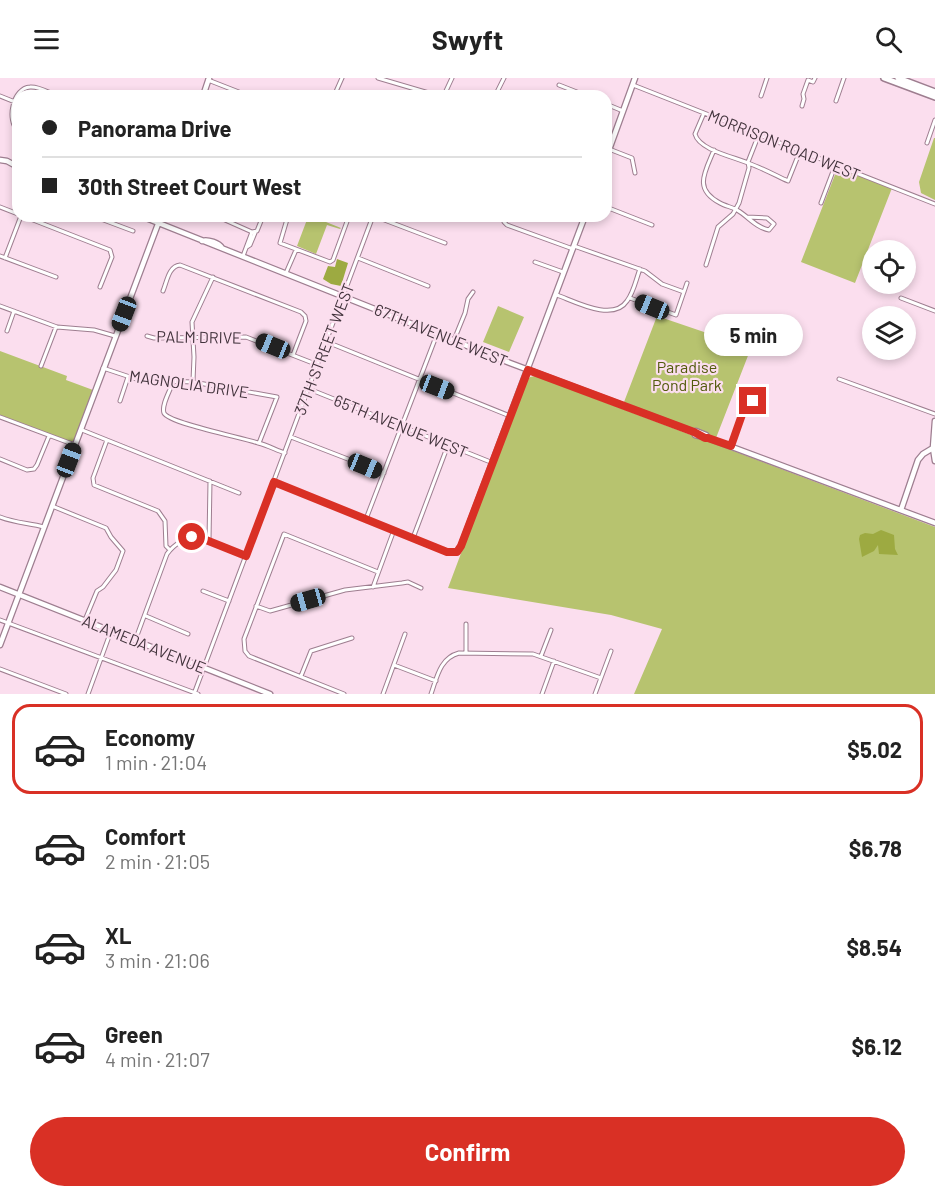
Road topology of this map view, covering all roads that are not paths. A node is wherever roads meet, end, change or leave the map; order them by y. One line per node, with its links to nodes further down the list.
1 (378, 78): 11 (street)
2 (635, 78): 10 (street)
3 (767, 78): 18 (street)
4 (814, 78): 22 (street)
5 (844, 78): 20 (street)
6 (884, 78): 19 (main road)
7 (899, 78): 17 (main road)
8 (208, 79): 14 (street)
9 (559, 85): 16 (street)
10 (633, 85): 23 (street); 24 (street, MORRISON ROAD WEST)
11 (419, 89): 15 (street)
12 (23, 90): 13 (street)
13 (43, 90)
14 (235, 90)
15 (422, 90)
16 (572, 90)
17 (935, 92)
18 (760, 96)
19 (935, 98)
20 (836, 101)
21 (612, 106): 23 (street)
22 (802, 106)
23 (623, 111): 27 (street)
24 (704, 113): 26 (street, MORRISON ROAD WEST); 30 (street)
25 (935, 120): 28 (street)
26 (759, 134): 31 (street, MORRISON ROAD WEST); 32 (street)
27 (612, 141)
28 (927, 143)
29 (612, 150): 34 (street)
30 (714, 150): 32 (street); 38 (street)
31 (800, 151): 32 (street); 33 (street, MORRISON ROAD WEST)
32 (748, 162): 38 (street)
33 (835, 166): 35 (street); 36 (street, MORRISON ROAD WEST)
34 (635, 173)
35 (821, 203)
36 (935, 204)
37 (612, 209): 52 (street)
38 (736, 209): 39 (street); 63 (street)
39 (747, 217): 39 (street)
40 (18, 222): 60 (street)
41 (39, 222): 71 (street)
42 (109, 222): 53 (street)
43 (230, 222): 54 (street)
44 (260, 222): 54 (street)
45 (286, 222): 57 (street)
46 (347, 222): 57 (street)
47 (372, 222): 61 (street, 37TH STREET WEST)
48 (390, 222): 55 (street)
49 (504, 222): 56 (street)
50 (583, 222): 56 (street)
51 (158, 223): 59 (street, 67TH AVENUE WEST); 85 (street)
52 (652, 225)
53 (133, 231)
54 (254, 232): 59 (street)
55 (445, 243)
56 (574, 247): 64 (street); 66 (street)
57 (296, 250): 65 (street)
58 (0, 256): 60 (street)
59 (243, 256): 65 (street, 67TH AVENUE WEST)
60 (5, 258): 67 (street)
61 (357, 258): 70 (street); 76 (street, 37TH STREET WEST)
62 (535, 262): 66 (street)
63 (706, 265)
64 (640, 269): 74 (street); 77 (street)
65 (286, 273): 76 (street, 67TH AVENUE WEST)
66 (565, 273): 75 (street)
67 (56, 277)
68 (213, 277): 72 (street); 87 (street); 90 (street)
69 (687, 283): 74 (street)
70 (428, 286)
71 (100, 287)
72 (163, 291)
73 (473, 292): 88 (street)
74 (684, 292): 77 (street)
75 (557, 295): 77 (street); 94 (street)
76 (344, 297): 84 (street, 67TH AVENUE WEST); 89 (street, 37TH STREET WEST)
77 (630, 298)
78 (901, 298): 81 (street)
79 (0, 306): 80 (street)
80 (14, 311): 82 (street); 83 (street)
81 (935, 311)
82 (56, 327): 85 (street); 92 (street)
83 (7, 330)
84 (437, 334): 88 (street, 67TH AVENUE WEST); 97 (street)
85 (115, 336): 93 (street)
86 (147, 336): 87 (street, PALM DRIVE)
87 (192, 337): 90 (street, PALM DRIVE); 99 (street)
88 (453, 340): 94 (street, 67TH AVENUE WEST)
89 (327, 342): 91 (street, 37TH STREET WEST); 97 (street)
90 (293, 354): 91 (street, PALM DRIVE)
91 (318, 365): 100 (street, 37TH STREET WEST)
92 (41, 366)
93 (103, 368): 95 (street, MAGNOLIA DRIVE); 108 (street)
94 (528, 370): 104 (street); 115 (street, 67TH AVENUE WEST)
95 (128, 377): 98 (street, MAGNOLIA DRIVE); 101 (street)
96 (839, 379): 103 (street)
97 (419, 380): 104 (street); 107 (street)
98 (173, 382): 99 (street, MAGNOLIA DRIVE); 112 (street)
99 (193, 382): 112 (street, MAGNOLIA DRIVE)
100 (309, 389): 107 (street, 65TH AVENUE WEST); 110 (street, 37TH STREET WEST)
101 (120, 401)
102 (753, 401): 115 (street)
103 (935, 414)
104 (510, 416): 120 (street)
105 (0, 417): 109 (street)
106 (935, 422): 116 (street)
107 (401, 427): 114 (street, 65TH AVENUE WEST); 121 (street)
108 (80, 430): 111 (street); 113 (street)
109 (49, 436): 113 (street); 118 (street)
110 (291, 436): 117 (street, 37TH STREET WEST); 121 (street)
111 (107, 440): 122 (street); 134 (street)
112 (259, 443): 117 (street)
113 (75, 445): 125 (street)
114 (448, 445): 120 (street, 65TH AVENUE WEST); 132 (street)
115 (731, 446): 126 (street, 67TH AVENUE WEST)
116 (933, 448): 119 (street); 126 (street)
117 (285, 453): 123 (street, 37TH STREET WEST)
118 (0, 459)
119 (935, 461)
120 (493, 463): 135 (street)
121 (384, 473): 128 (street)
122 (210, 481): 124 (street); 133 (street)
123 (274, 482): 128 (street); 136 (street, 37TH STREET WEST)
124 (239, 493)
125 (52, 506): 130 (street); 147 (street)
126 (901, 510): 129 (street, 67TH AVENUE WEST)
127 (0, 517): 130 (street)
128 (366, 519): 131 (street)
129 (935, 523)
130 (44, 527): 142 (street)
131 (394, 530): 132 (street); 137 (street)
132 (413, 538): 135 (street)
133 (209, 541): 134 (street); 136 (street)
134 (170, 550): 145 (street)
135 (457, 552)
136 (246, 556): 143 (street, 37TH STREET WEST)
137 (378, 572): 139 (street); 144 (street)
138 (0, 587): 142 (street, ALAMEDA AVENUE)
139 (373, 587): 140 (street); 144 (street)
140 (421, 588)
141 (203, 591): 143 (street)
142 (19, 595): 147 (street, ALAMEDA AVENUE); 148 (street)
143 (229, 601): 163 (street, 37TH STREET WEST)
144 (256, 606): 165 (street)
145 (145, 616): 152 (street); 155 (street)
146 (0, 620): 148 (street)
147 (85, 621): 151 (street, ALAMEDA AVENUE)
148 (8, 623): 156 (street); 160 (street)
149 (466, 624): 158 (street)
150 (551, 630): 159 (street)
151 (111, 631): 155 (street, ALAMEDA AVENUE); 160 (street)
152 (188, 634)
153 (405, 634): 162 (street)
154 (352, 638): 165 (street)
155 (135, 641): 163 (street, ALAMEDA AVENUE)
156 (0, 645)
157 (611, 651): 166 (street)
158 (466, 653): 159 (street); 167 (street)
159 (541, 656): 161 (street)
160 (102, 658): 169 (street); 170 (street)
161 (554, 661): 166 (street); 175 (street)
162 (394, 665): 167 (street); 173 (street)
163 (204, 668): 170 (street, 37TH STREET WEST); 171 (street, ALAMEDA AVENUE)
164 (0, 669): 168 (street)
165 (301, 677): 172 (street)
166 (601, 678): 176 (street)
167 (436, 681): 174 (street)
168 (66, 694)
169 (88, 694)
170 (196, 694)
171 (270, 694)
172 (344, 694)
173 (383, 694)
174 (431, 694)
175 (542, 694)
176 (595, 694)

